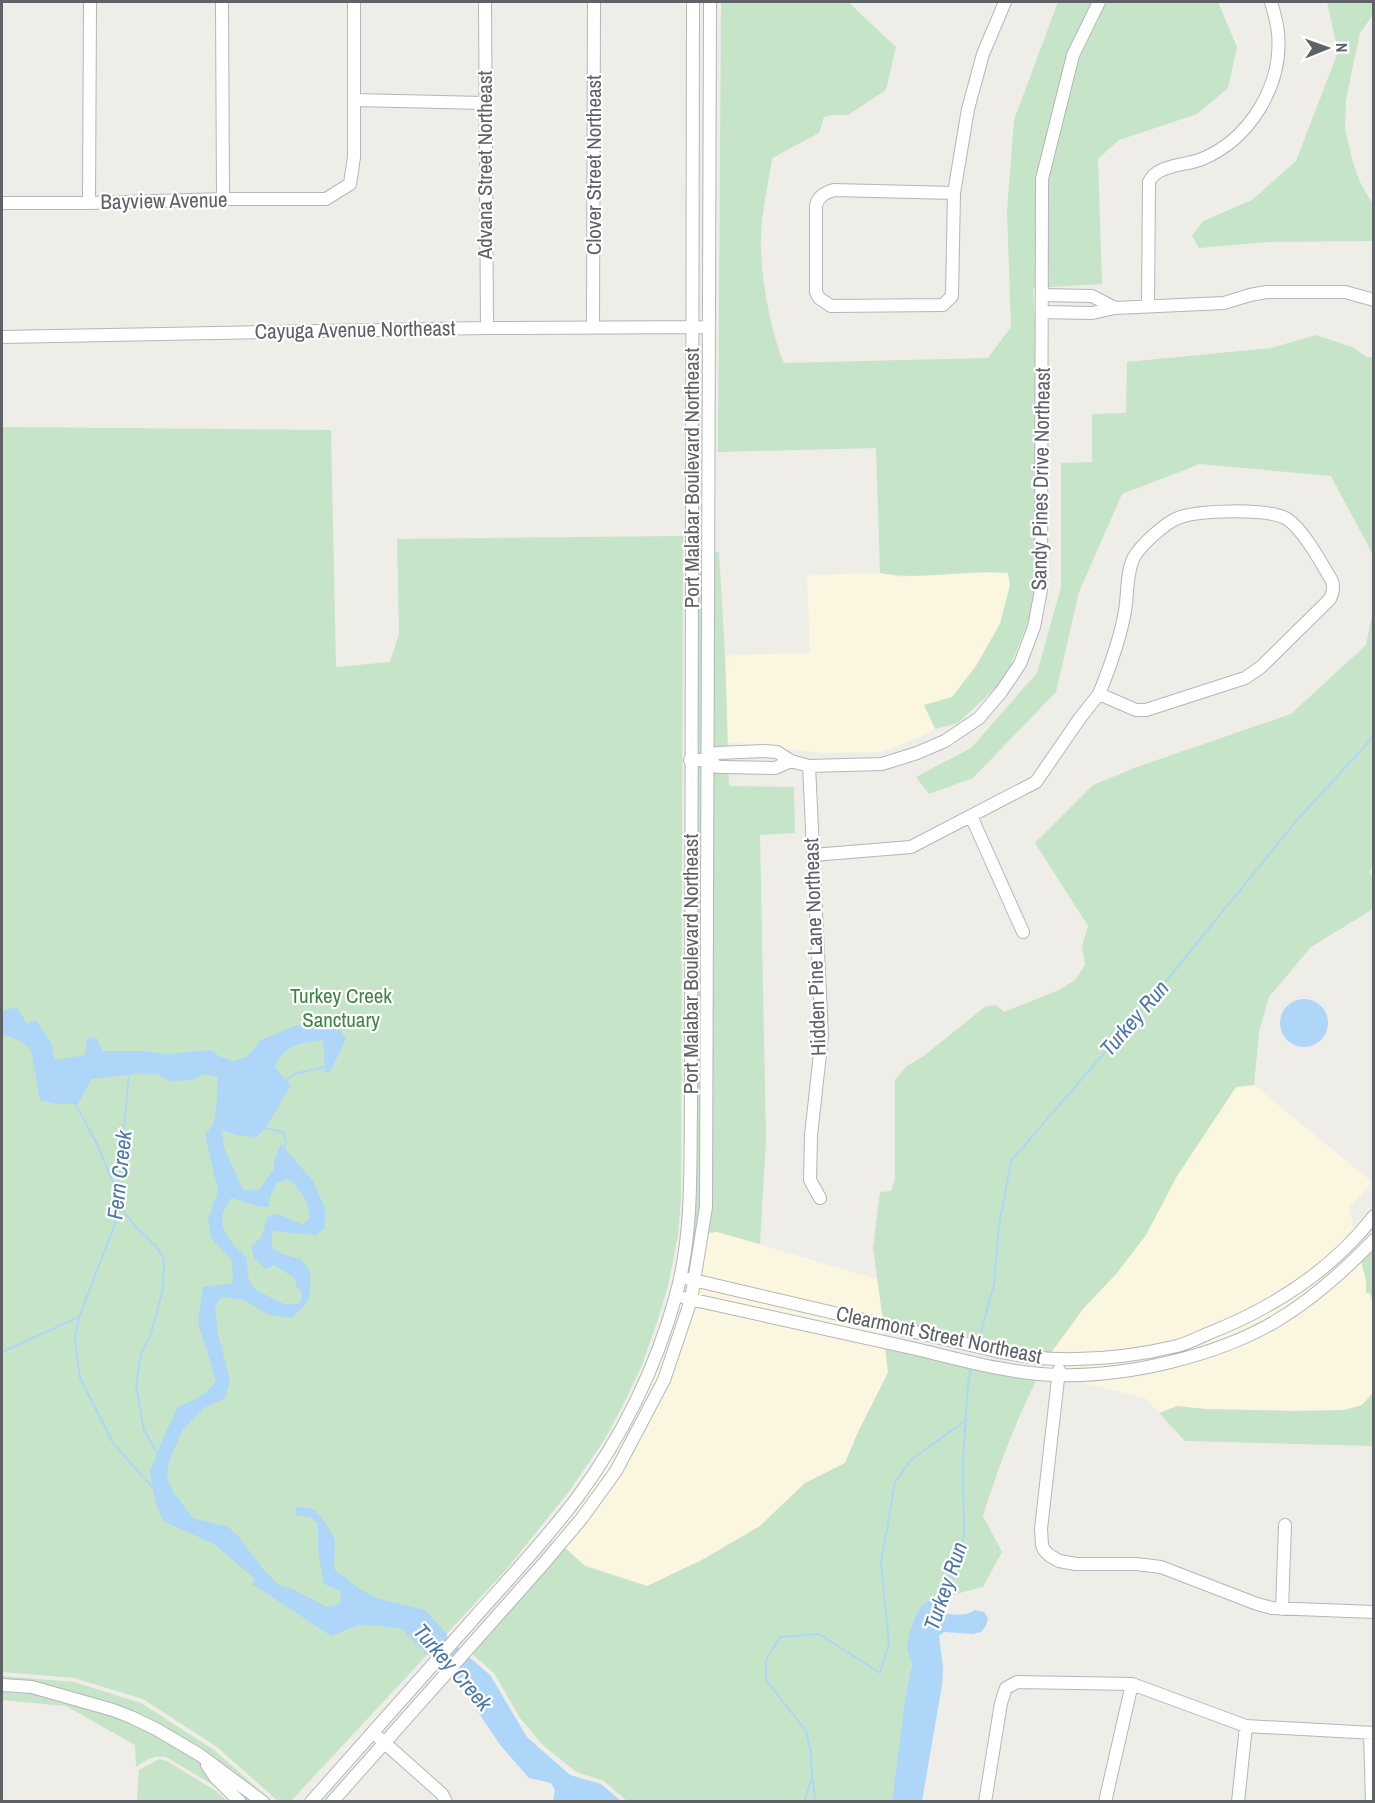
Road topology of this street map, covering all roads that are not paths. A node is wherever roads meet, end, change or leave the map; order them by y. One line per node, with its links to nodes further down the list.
1 (90, 2): 15 (street)
2 (222, 2): 14 (street)
3 (354, 2): 11 (street)
4 (485, 2): 12 (street, Advana Street Northeast)
5 (594, 2): 27 (street, Clover Street Northeast)
6 (693, 2): 24 (street, Port Malabar Boulevard Northeast)
7 (710, 2): 25 (street, Port Malabar Boulevard Northeast)
8 (1005, 2): 13 (street)
9 (1099, 2): 17 (street, Sandy Pines Drive Northeast)
10 (1271, 2): 20 (street)
11 (355, 100): 12 (street); 14 (street, Bayview Avenue)
12 (484, 102): 26 (street, Advana Street Northeast)
13 (954, 193): 13 (street)
14 (223, 199): 15 (street, Bayview Avenue)
15 (89, 202): 16 (street, Bayview Avenue)
16 (2, 203)
17 (1042, 295): 18 (street); 22 (street, Sandy Pines Drive Northeast)
18 (1080, 296): 21 (street); 23 (street)
19 (1374, 300): 20 (street)
20 (1148, 306): 21 (street)
21 (1115, 308): 23 (street)
22 (1042, 312): 23 (street); 34 (street, Sandy Pines Drive Northeast)
23 (1081, 313)
24 (691, 327): 25 (street, Cayuga Avenue Northeast); 27 (street, Cayuga Avenue Northeast); 29 (street, Port Malabar Boulevard Northeast)
25 (709, 327): 30 (street, Port Malabar Boulevard Northeast)
26 (487, 328): 27 (street, Cayuga Avenue Northeast); 28 (street, Cayuga Avenue Northeast)
27 (593, 328)
28 (2, 337)
29 (692, 455): 30 (street); 32 (street, Port Malabar Boulevard Northeast)
30 (710, 455): 33 (street, Port Malabar Boulevard Northeast)
31 (1100, 694): 31 (street); 35 (street)
32 (690, 760): 33 (street); 41 (street, Port Malabar Boulevard Northeast)
33 (708, 760): 34 (street, Sandy Pines Drive Northeast); 42 (street, Port Malabar Boulevard Northeast)
34 (809, 766): 36 (street, Hidden Pine Lane Northeast)
35 (971, 816): 36 (street); 37 (street)
36 (813, 855): 38 (street, Hidden Pine Lane Northeast)
37 (1023, 932)
38 (820, 1198)
39 (1374, 1216): 45 (street, Clearmont Street Northeast)
40 (1374, 1240): 47 (street, Clearmont Street Northeast)
41 (680, 1276): 42 (street, Clearmont Street Northeast); 43 (street, Port Malabar Boulevard Northeast)
42 (695, 1280): 44 (street, Port Malabar Boulevard Northeast); 45 (street, Clearmont Street Northeast)
43 (675, 1296): 44 (street, Clearmont Street Northeast); 46 (street, Port Malabar Boulevard Northeast)
44 (691, 1300): 47 (street, Clearmont Street Northeast); 48 (street, Port Malabar Boulevard Northeast)
45 (1060, 1359): 47 (street)
46 (649, 1373): 48 (street); 49 (street, Port Malabar Boulevard Northeast)
47 (1058, 1375): 52 (street)
48 (664, 1380): 50 (street, Port Malabar Boulevard Northeast)
49 (603, 1460): 50 (street); 57 (street, Port Malabar Boulevard Northeast)
50 (616, 1471): 59 (street, Port Malabar Boulevard Northeast)
51 (1285, 1525): 52 (street)
52 (1282, 1609): 53 (street)
53 (1374, 1612)
54 (1132, 1684): 56 (street); 66 (street); 67 (street)
55 (2, 1685): 60 (street)
56 (1246, 1726): 58 (street); 68 (street)
57 (373, 1732): 59 (street); 63 (street, Port Malabar Boulevard Northeast)
58 (1372, 1733): 69 (street)
59 (384, 1742): 64 (street, Port Malabar Boulevard Northeast); 65 (street)
60 (200, 1755): 61 (street); 62 (street)
61 (240, 1802)
62 (263, 1802)
63 (311, 1802)
64 (332, 1802)
65 (446, 1802)
66 (985, 1802)
67 (1105, 1802)
68 (1238, 1802)
69 (1372, 1802)

